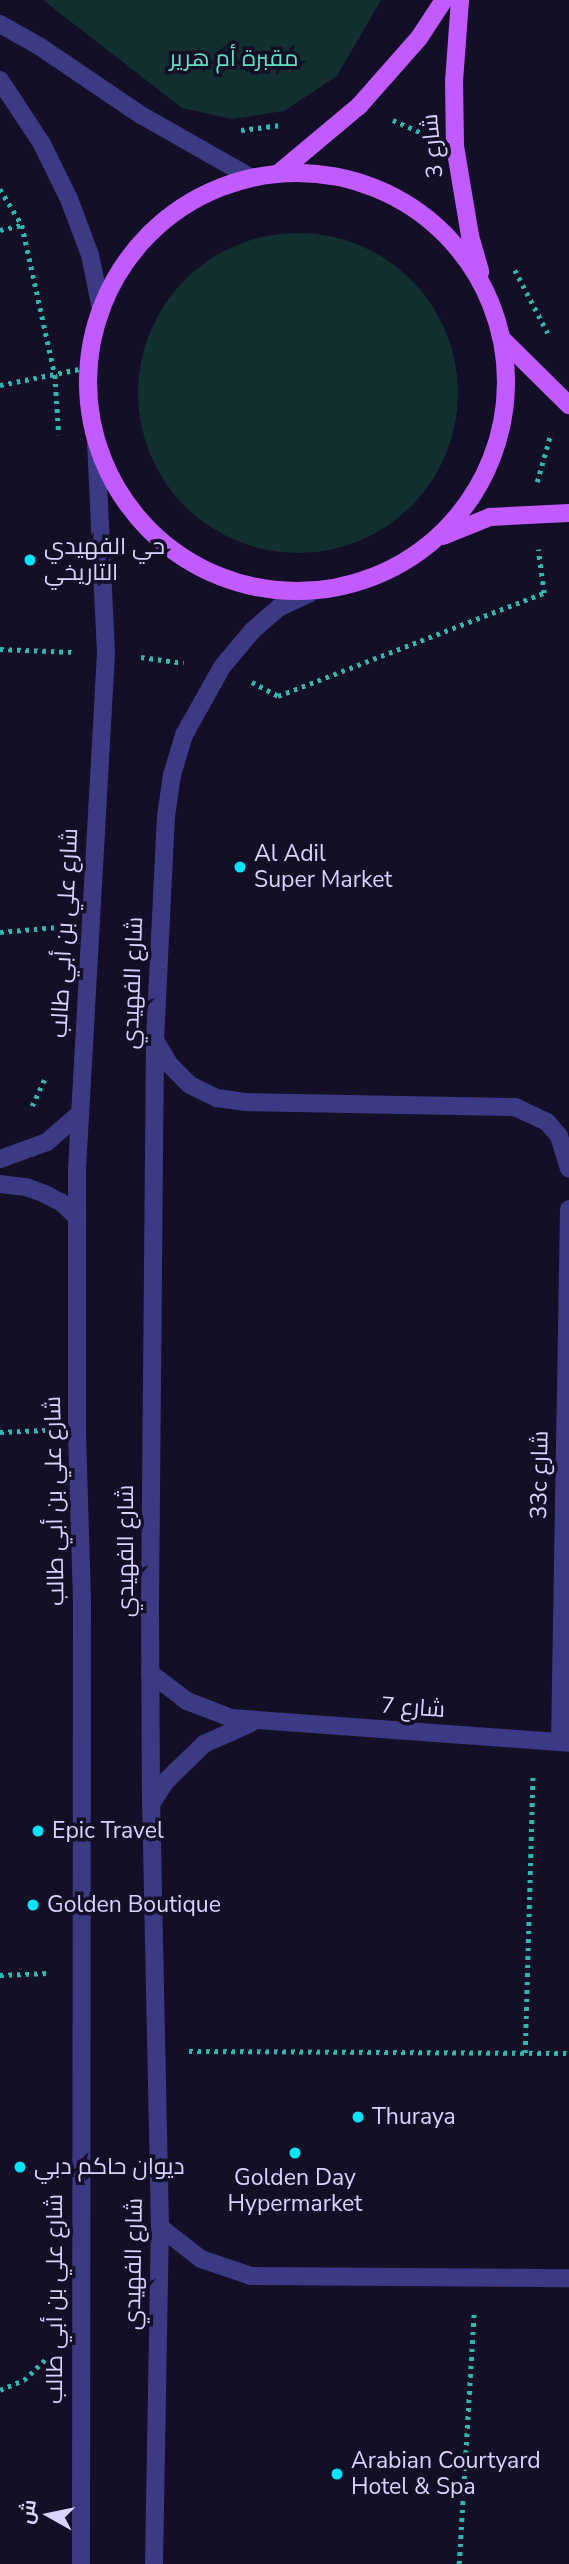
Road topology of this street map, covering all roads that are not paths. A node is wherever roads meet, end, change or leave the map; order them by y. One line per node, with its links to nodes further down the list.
1 (444, 0): 5 (main road)
2 (460, 0): 7 (main road, شارع 3)
3 (0, 24): 6 (street)
4 (0, 80): 8 (street)
5 (280, 172): 6 (main road); 7 (main road)
6 (250, 177): 8 (main road)
7 (484, 285): 9 (main road)
8 (101, 309): 11 (main road)
9 (503, 340): 10 (main road); 13 (main road)
10 (569, 405)
11 (96, 439): 14 (main road); 16 (street, شارع علي بن أبي طالب)
12 (569, 513): 13 (main road)
13 (440, 537): 14 (main road)
14 (310, 593): 15 (street, شارع الفهيدي)
15 (155, 1040): 18 (street); 24 (street, شارع الفهيدي)
16 (79, 1114): 17 (street); 21 (street, شارع علي بن أبي طالب)
17 (4, 1159)
18 (569, 1169)
19 (0, 1184): 21 (street)
20 (569, 1209): 22 (street, 33c شارع)
21 (77, 1217): 30 (street, شارع علي بن أبي طالب)
22 (568, 1282): 23 (street, 33c شارع)
23 (567, 1413): 26 (street, 33c شارع)
24 (150, 1673): 25 (street, شارع 7); 27 (street, شارع الفهيدي)
25 (254, 1722): 26 (street, شارع 7); 27 (street, شارع 7)
26 (564, 1743)
27 (150, 1804): 28 (street, شارع الفهيدي)
28 (160, 2227): 29 (street); 31 (street, شارع الفهيدي)
29 (569, 2278)
30 (81, 2564)
31 (154, 2564)

